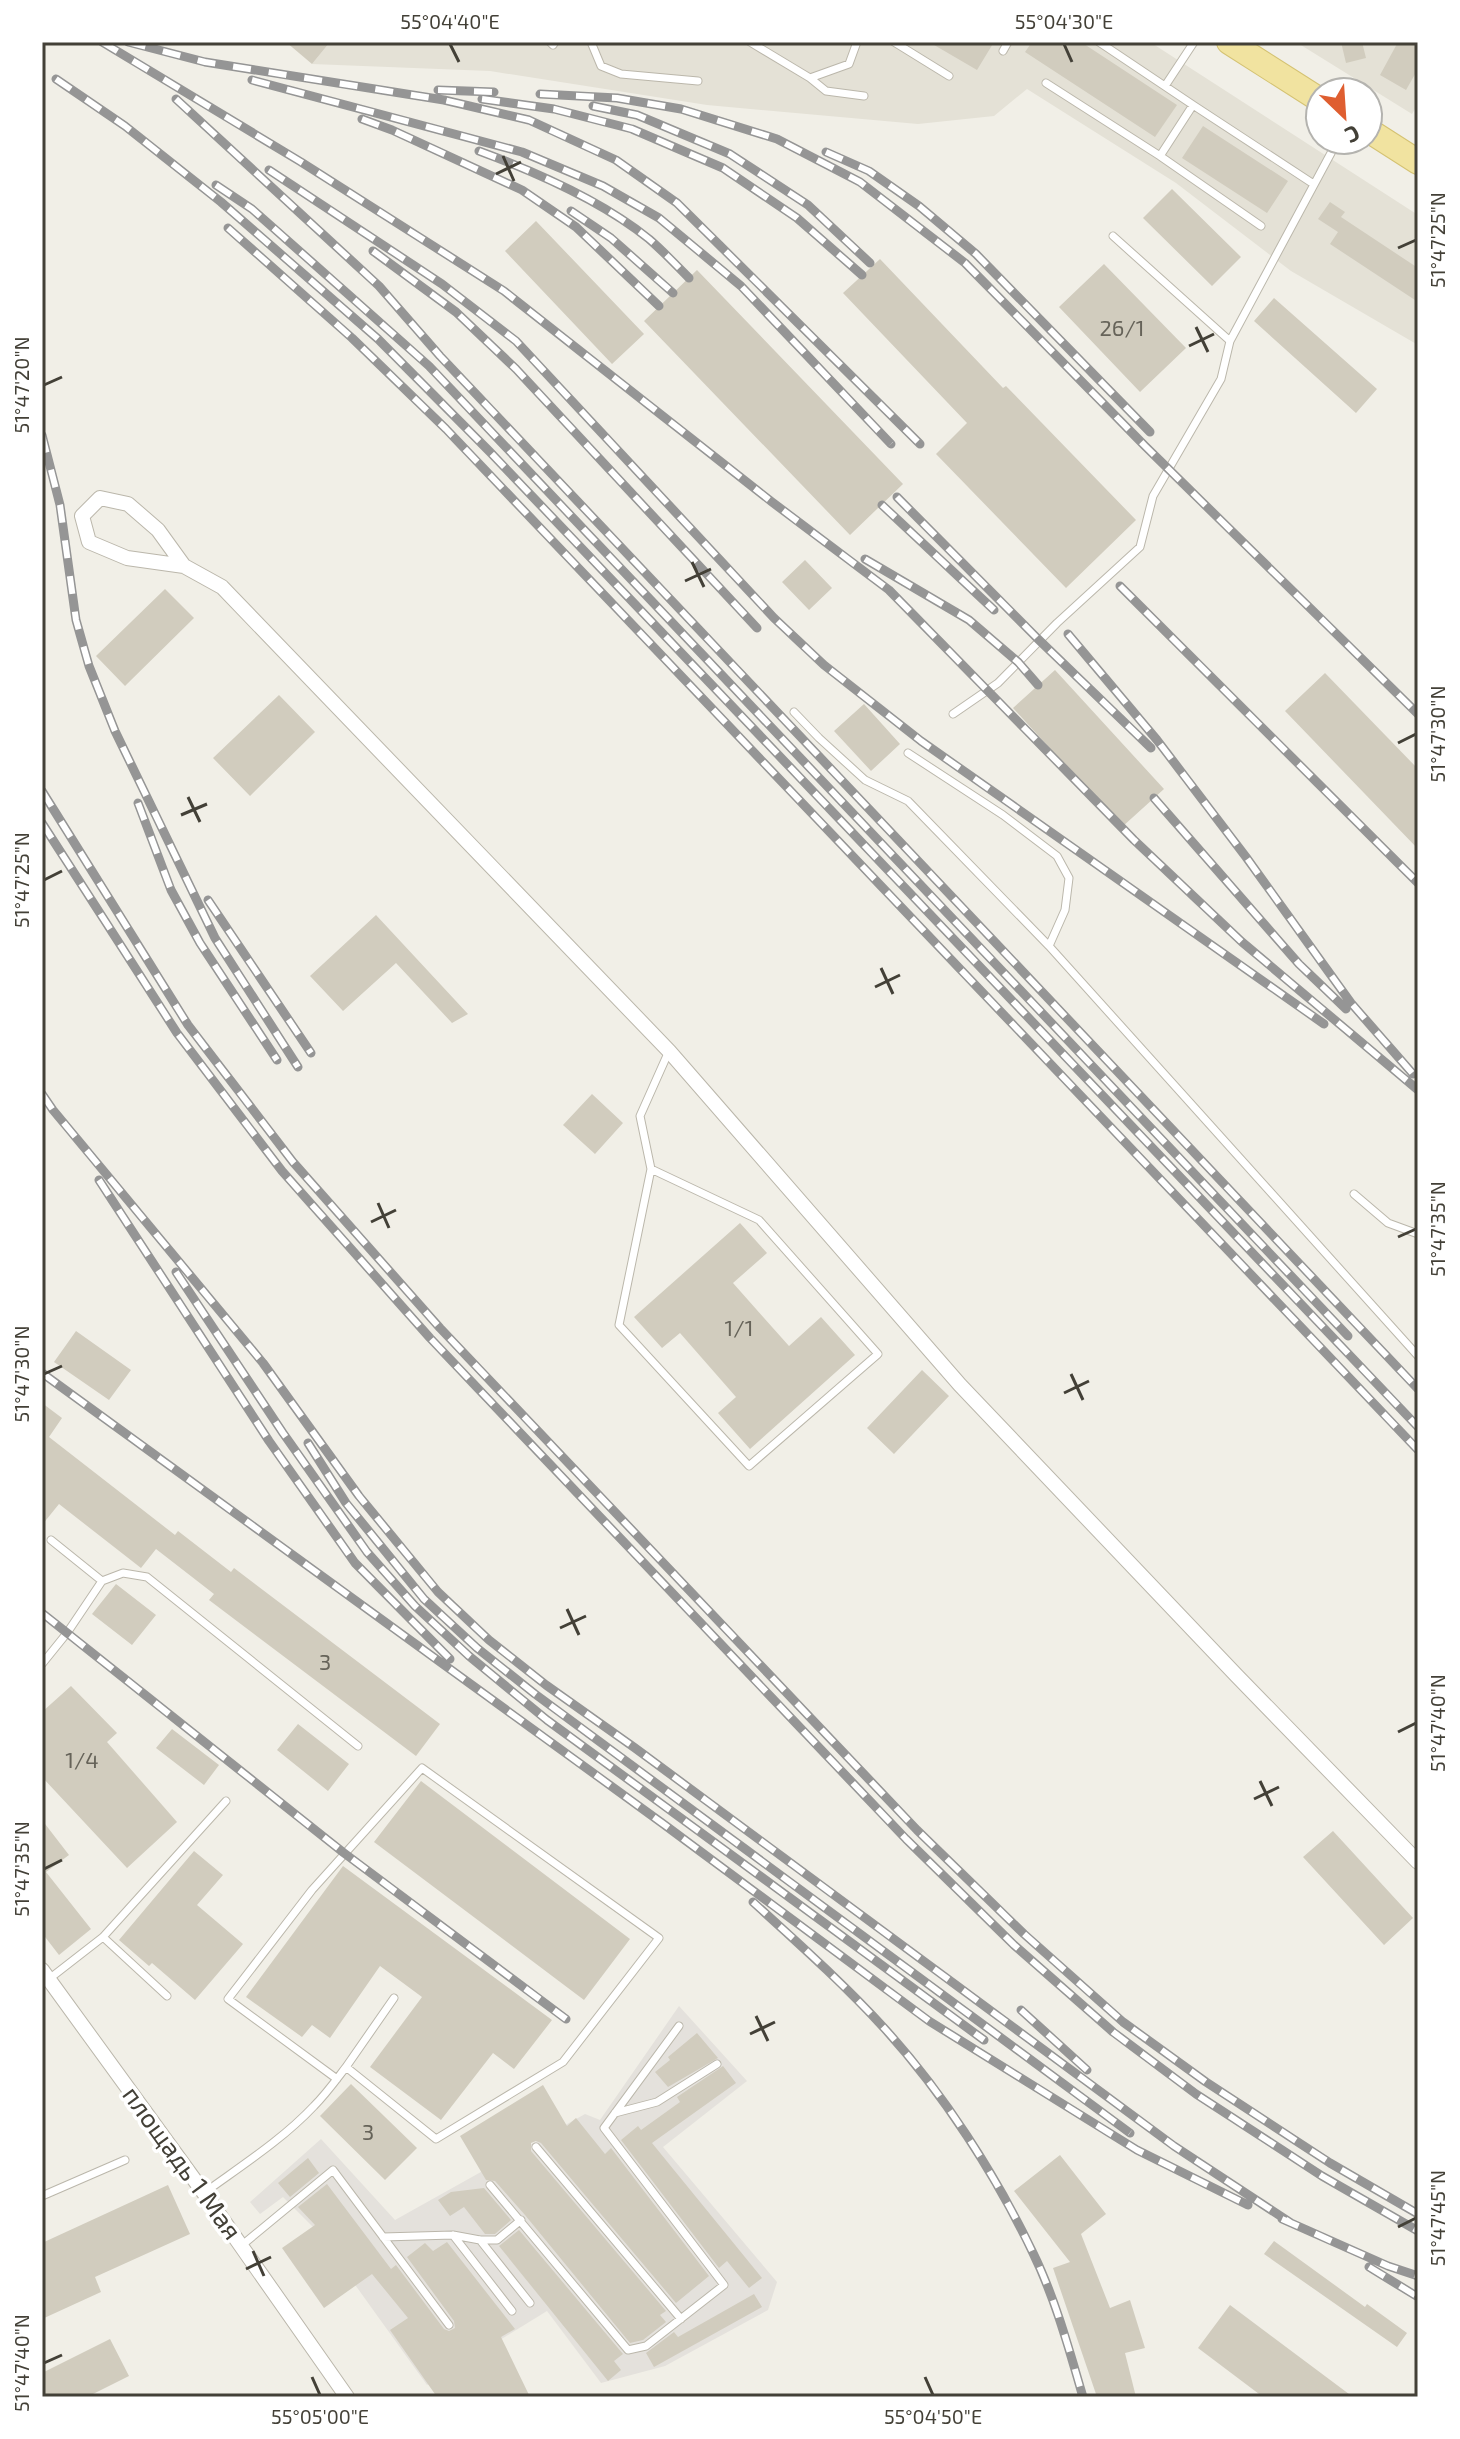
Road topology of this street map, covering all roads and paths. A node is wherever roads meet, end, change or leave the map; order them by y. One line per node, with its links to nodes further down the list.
1 (591, 42): 12 (lane)
2 (750, 42): 11 (lane)
3 (857, 42): 11 (lane)
4 (894, 42): 10 (lane)
5 (1008, 42): 9 (lane)
6 (1099, 42): 14 (lane)
7 (1194, 42): 14 (lane)
8 (1229, 42): 15 (main road)
9 (1003, 51)
10 (949, 76)
11 (810, 78): 16 (lane)
12 (698, 81)
13 (1046, 83): 19 (lane)
14 (1165, 86): 17 (lane)
15 (1304, 90)
16 (864, 96)
17 (1193, 105): 19 (lane); 22 (lane)
18 (1384, 139): 21 (main road)
19 (1160, 156): 23 (lane)
20 (1328, 156): 22 (lane)
21 (1416, 156)
22 (1312, 183): 25 (lane)
23 (1261, 226)
24 (1113, 236): 25 (lane)
25 (1230, 341): 28 (lane)
26 (184, 566): 26 (street); 31 (street)
27 (794, 712): 30 (lane)
28 (953, 714)
29 (908, 753): 30 (lane)
30 (1049, 946): 35 (lane)
31 (669, 1051): 32 (lane); 41 (street)
32 (651, 1169): 32 (lane)
33 (1354, 1194): 34 (lane)
34 (1418, 1234)
35 (1418, 1356)
36 (51, 1540): 37 (lane)
37 (102, 1581): 38 (lane); 39 (lane)
38 (42, 1664)
39 (358, 1746)
40 (226, 1801): 42 (lane)
41 (1418, 1862)
42 (103, 1937): 43 (lane); 44 (lane)
43 (45, 1974): 54 (street, площадь 1 Мая)
44 (167, 1996)
45 (394, 1998): 48 (lane)
46 (679, 2026): 50 (lane)
47 (717, 2064): 50 (lane)
48 (346, 2067): 49 (lane); 49 (lane)
49 (337, 2079): 54 (lane)
50 (615, 2113): 63 (lane)
51 (536, 2147): 63 (lane)
52 (125, 2160): 55 (lane)
53 (490, 2185): 56 (lane)
54 (204, 2193): 60 (street, площадь 1 Мая)
55 (42, 2196)
56 (521, 2220): 59 (lane); 63 (lane)
57 (453, 2235): 58 (lane); 59 (lane); 62 (lane)
58 (383, 2237): 60 (lane); 64 (lane)
59 (480, 2240): 61 (lane)
60 (241, 2246): 65 (street, площадь 1 Мая)
61 (530, 2303)
62 (512, 2311)
63 (681, 2319)
64 (449, 2325)
65 (347, 2397)

